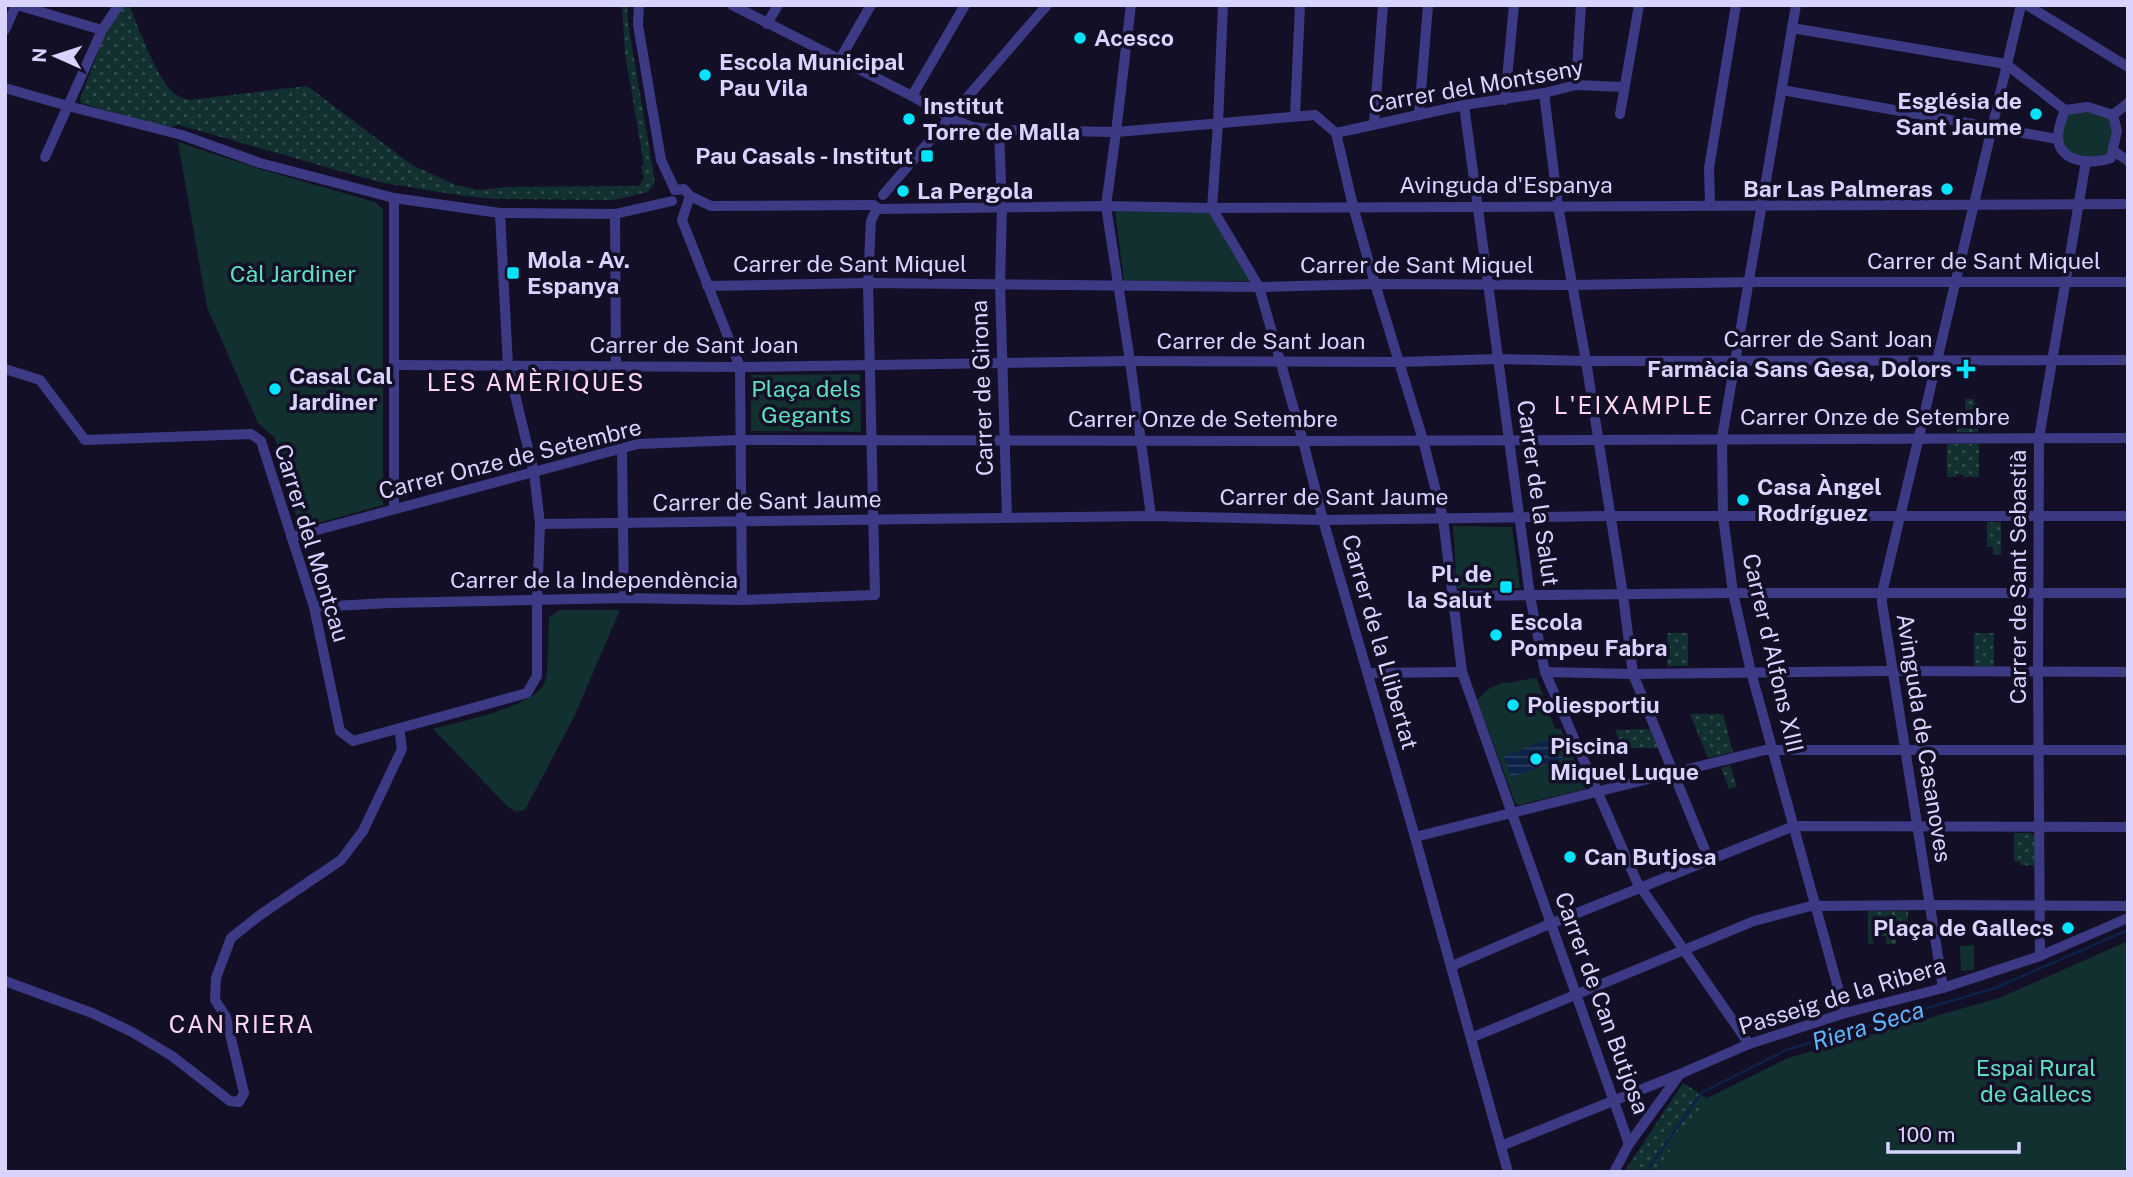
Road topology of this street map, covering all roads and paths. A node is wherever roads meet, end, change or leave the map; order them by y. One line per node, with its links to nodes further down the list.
1 (16, 5): 23 (street); 24 (street)
2 (119, 5): 24 (street)
3 (639, 5): 55 (street)
4 (732, 5): 21 (street)
5 (778, 5): 21 (street)
6 (871, 5): 25 (street)
7 (965, 5): 33 (street)
8 (1047, 5): 43 (street)
9 (1131, 5): 48 (street)
10 (1223, 5): 44 (street)
11 (1300, 5): 42 (street)
12 (1384, 5): 45 (street)
13 (1429, 5): 40 (street)
14 (1514, 5): 34 (street)
15 (1581, 5): 28 (street)
16 (1639, 5): 30 (street)
17 (1736, 5): 60 (street)
18 (1796, 5): 22 (street, Carrer d'Alfons XIII)
19 (2021, 5): 26 (street, Avinguda de Casanoves)
20 (2027, 5): 27 (street)
21 (767, 24): 25 (street)
22 (1792, 27): 26 (street); 31 (street, Carrer d'Alfons XIII)
23 (5, 30)
24 (102, 30): 37 (street)
25 (840, 59): 33 (street)
26 (2006, 64): 38 (street); 46 (street, Avinguda de Casanoves)
27 (2128, 67)
28 (1576, 85): 30 (street, Carrer del Montseny); 32 (street, Carrer del Montseny)
29 (5, 88): 37 (street)
30 (1623, 88): 39 (street)
31 (1782, 90): 46 (street); 58 (street, Carrer d'Alfons XIII)
32 (1544, 93): 34 (street, Carrer del Montseny); 66 (street)
33 (912, 96): 43 (street)
34 (1505, 100): 36 (street, Carrer del Montseny)
35 (2128, 103): 41 (street)
36 (1464, 105): 40 (street, Carrer del Montseny); 65 (street, Carrer de la Salut)
37 (68, 106): 52 (street); 56 (street)
38 (2065, 110): 41 (street); 50 (street)
39 (1620, 114)
40 (1419, 115): 45 (street, Carrer del Montseny)
41 (2113, 115): 51 (street)
42 (1295, 116): 44 (street); 49 (street)
43 (950, 118): 47 (street); 67 (street)
44 (1218, 123): 48 (street); 69 (street)
45 (1374, 124): 49 (street, Carrer del Montseny)
46 (1991, 127): 50 (street); 61 (street, Avinguda de Casanoves)
47 (999, 130): 48 (street); 68 (street, Carrer de Girona)
48 (1116, 132): 63 (street)
49 (1336, 133): 64 (street, Carrer de Can Butjosa)
50 (2057, 139): 53 (street)
51 (2114, 151): 53 (street); 54 (street)
52 (45, 157)
53 (2086, 161): 62 (street, Carrer de Sant Sebastià)
54 (2128, 161)
55 (674, 196): 57 (street); 57 (street); 71 (street)
56 (394, 198): 70 (street); 94 (street)
57 (688, 201): 67 (street, Avinguda d'Espanya); 82 (street)
58 (1762, 204): 60 (street, Avinguda d'Espanya); 61 (street, Avinguda d'Espanya); 73 (street, Carrer d'Alfons XIII)
59 (2128, 204): 62 (street, Avinguda d'Espanya)
60 (1710, 205): 66 (street, Avinguda d'Espanya)
61 (1972, 205): 62 (street, Avinguda d'Espanya); 76 (street, Avinguda de Casanoves)
62 (2079, 205): 72 (street, Carrer de Sant Sebastià)
63 (1105, 206): 68 (street, Avinguda d'Espanya); 69 (street, Avinguda d'Espanya); 80 (street)
64 (1353, 206): 65 (street, Avinguda d'Espanya); 69 (street, Avinguda d'Espanya); 77 (street, Carrer de Can Butjosa)
65 (1478, 206): 66 (street, Avinguda d'Espanya); 78 (street, Carrer de la Salut)
66 (1558, 206): 81 (street)
67 (878, 207): 68 (street, Avinguda d'Espanya); 75 (street)
68 (1002, 208): 79 (street, Carrer de Girona)
69 (1212, 208): 83 (street, Carrer de la Llibertat)
70 (500, 213): 71 (street); 96 (street)
71 (615, 214): 95 (street)
72 (2066, 281): 74 (street, Carrer de Sant Miquel); 76 (street, Carrer de Sant Miquel); 90 (street, Carrer de Sant Sebastià)
73 (1750, 282): 76 (street, Carrer de Sant Miquel); 81 (street, Carrer de Sant Miquel); 85 (street, Carrer d'Alfons XIII)
74 (2128, 282)
75 (868, 283): 79 (street, Carrer de Sant Miquel); 82 (street, Carrer de Sant Miquel); 97 (street)
76 (1955, 283): 89 (street, Avinguda de Casanoves)
77 (1375, 284): 78 (street, Carrer de Sant Miquel); 83 (street, Carrer de Sant Miquel); 92 (street, Carrer de Can Butjosa)
78 (1487, 284): 81 (street, Carrer de Sant Miquel); 84 (street, Carrer de la Salut)
79 (1000, 285): 80 (street, Carrer de Sant Miquel); 93 (street, Carrer de Girona)
80 (1118, 285): 83 (street, Carrer de Sant Miquel); 87 (street)
81 (1571, 285): 88 (street)
82 (707, 286): 98 (street)
83 (1259, 287): 91 (street, Carrer de la Llibertat)
84 (1498, 359): 88 (street, Carrer de Sant Joan); 92 (street, Carrer de Sant Joan); 109 (street, Carrer de la Salut)
85 (1737, 360): 88 (street, Carrer de Sant Joan); 89 (street, Carrer de Sant Joan); 100 (street, Carrer d'Alfons XIII)
86 (2128, 360): 90 (street, Carrer de Sant Joan)
87 (1130, 361): 91 (street, Carrer de Sant Joan); 93 (street, Carrer de Sant Joan); 107 (street)
88 (1586, 361): 110 (street)
89 (1937, 361): 90 (street, Carrer de Sant Joan); 103 (street, Avinguda de Casanoves)
90 (2053, 361): 101 (street, Carrer de Sant Sebastià)
91 (1281, 362): 92 (street, Carrer de Sant Joan); 111 (street, Carrer de la Llibertat)
92 (1401, 362): 108 (street, Carrer de Can Butjosa)
93 (1003, 364): 97 (street, Carrer de Sant Joan); 106 (street, Carrer de Girona)
94 (395, 365): 96 (street, Carrer de Sant Joan); 114 (street)
95 (616, 365): 96 (street, Carrer de Sant Joan); 98 (street, Carrer de Sant Joan)
96 (508, 366): 113 (street)
97 (871, 366): 98 (street, Carrer de Sant Joan); 105 (street)
98 (740, 367): 104 (street)
99 (5, 369): 129 (street, Carrer del Montcau)
100 (1723, 438): 103 (street, Carrer Onze de Setembre); 110 (street, Carrer Onze de Setembre); 117 (street, Carrer d'Alfons XIII)
101 (2039, 438): 102 (street, Carrer Onze de Setembre); 103 (street, Carrer Onze de Setembre); 119 (street, Carrer de Sant Sebastià)
102 (2128, 438)
103 (1918, 439): 118 (street, Avinguda de Casanoves)
104 (740, 440): 105 (street, Carrer Onze de Setembre); 112 (street, Carrer Onze de Setembre); 126 (street)
105 (872, 440): 106 (street, Carrer Onze de Setembre); 124 (street)
106 (1004, 440): 107 (street, Carrer Onze de Setembre); 121 (street, Carrer de Girona)
107 (1140, 440): 111 (street, Carrer Onze de Setembre); 115 (street)
108 (1423, 440): 109 (street, Carrer Onze de Setembre); 111 (street, Carrer Onze de Setembre); 122 (street, Carrer de Can Butjosa)
109 (1511, 440): 110 (street, Carrer Onze de Setembre); 123 (street, Carrer de la Salut)
110 (1598, 440): 116 (street)
111 (1303, 441): 125 (street, Carrer de la Llibertat)
112 (622, 450): 113 (street, Carrer Onze de Setembre); 128 (street)
113 (534, 474): 114 (street, Carrer Onze de Setembre); 127 (street)
114 (394, 509): 129 (street, Carrer Onze de Setembre)
115 (1151, 516): 121 (street, Carrer de Sant Jaume); 125 (street, Carrer de Sant Jaume)
116 (1609, 516): 117 (street, Carrer de Sant Jaume); 123 (street, Carrer de Sant Jaume); 134 (street)
117 (1723, 516): 118 (street, Carrer de Sant Jaume); 130 (street, Carrer d'Alfons XIII)
118 (1900, 516): 119 (street, Carrer de Sant Jaume); 131 (street, Avinguda de Casanoves)
119 (2039, 516): 120 (street, Carrer de Sant Jaume); 132 (street, Carrer de Sant Sebastià)
120 (2128, 516)
121 (1007, 518): 124 (street, Carrer de Sant Jaume)
122 (1443, 519): 123 (street, Carrer de Sant Jaume); 125 (street, Carrer de Sant Jaume); 135 (street, Carrer de Can Butjosa)
123 (1521, 519): 136 (street, Carrer de la Salut)
124 (873, 520): 126 (street, Carrer de Sant Jaume); 138 (street, Carrer de la Independència)
125 (1323, 520): 147 (street, Carrer de la Llibertat)
126 (740, 521): 128 (street, Carrer de Sant Jaume); 138 (street)
127 (540, 524): 128 (street, Carrer de Sant Jaume); 139 (street)
128 (622, 524): 137 (street)
129 (291, 537): 140 (street, Carrer del Montcau)
130 (1733, 593): 131 (street); 134 (street); 143 (street, Carrer d'Alfons XIII)
131 (1882, 593): 132 (street); 144 (street, Avinguda de Casanoves)
132 (2038, 593): 133 (street); 145 (street, Carrer de Sant Sebastià)
133 (2128, 593)
134 (1623, 595): 136 (street); 148 (street)
135 (1452, 596): 136 (street); 141 (street, Carrer de Can Butjosa)
136 (1530, 596): 142 (street, Carrer de la Salut)
137 (624, 598): 138 (street, Carrer de la Independència); 139 (street, Carrer de la Independència)
138 (742, 600)
139 (537, 601): 140 (street, Carrer de la Independència); 149 (street)
140 (314, 607): 149 (street, Carrer del Montcau)
141 (1462, 672): 147 (street); 156 (street, Carrer de Can Butjosa)
142 (1545, 672): 148 (street); 155 (street, Carrer de la Salut)
143 (1751, 672): 144 (street); 148 (street); 151 (street, Carrer d'Alfons XIII)
144 (1892, 672): 145 (street); 150 (street, Avinguda de Casanoves)
145 (2038, 672): 146 (street); 152 (street, Carrer de Sant Sebastià)
146 (2128, 672)
147 (1368, 673): 161 (street, Carrer de la Llibertat)
148 (1633, 674): 154 (street)
149 (399, 728): 173 (street)
150 (1904, 749): 151 (street); 152 (street); 158 (street, Avinguda de Casanoves)
151 (1772, 750): 154 (street); 157 (street, Carrer d'Alfons XIII)
152 (2039, 750): 153 (street); 159 (street, Carrer de Sant Sebastià)
153 (2128, 750)
154 (1673, 773): 155 (street); 162 (street)
155 (1597, 792): 156 (street); 163 (street, Carrer de la Salut)
156 (1512, 813): 161 (street); 169 (street, Carrer de Can Butjosa)
157 (1794, 825): 158 (street); 162 (street); 164 (street, Carrer d'Alfons XIII)
158 (1917, 826): 159 (street); 165 (street, Avinguda de Casanoves)
159 (2039, 827): 160 (street); 166 (street, Carrer de Sant Sebastià)
160 (2128, 827)
161 (1415, 837): 172 (street, Carrer de la Llibertat)
162 (1709, 860): 163 (street)
163 (1640, 887): 169 (street); 170 (street, Carrer de la Salut)
164 (1815, 905): 165 (street); 170 (street); 176 (street, Carrer d'Alfons XIII)
165 (1929, 905): 166 (street); 174 (street, Avinguda de Casanoves)
166 (2039, 905): 167 (street); 171 (street, Carrer de Sant Sebastià)
167 (2128, 906)
168 (2128, 918): 171 (street, Passeig de la Ribera)
169 (1551, 923): 172 (street); 175 (street, Carrer de Can Butjosa)
170 (1685, 950): 175 (street); 178 (street, Carrer de la Salut)
171 (2040, 956): 174 (street, Passeig de la Ribera)
172 (1452, 966): 177 (street, Carrer de la Llibertat)
173 (5, 981)
174 (1943, 988): 176 (street, Passeig de la Ribera)
175 (1577, 994): 177 (street); 180 (street, Carrer de Can Butjosa)
176 (1845, 1013): 178 (street, Passeig de la Ribera)
177 (1471, 1038): 182 (street, Carrer de la Llibertat)
178 (1749, 1044): 179 (street, Passeig de la Ribera)
179 (1680, 1074): 180 (street, Passeig de la Ribera); 181 (street)
180 (1614, 1100): 181 (street, Carrer de Can Butjosa); 182 (street, Passeig de la Ribera)
181 (1629, 1144): 184 (street)
182 (1500, 1146): 183 (street, Carrer de la Llibertat)
183 (1508, 1172)
184 (1614, 1172)

